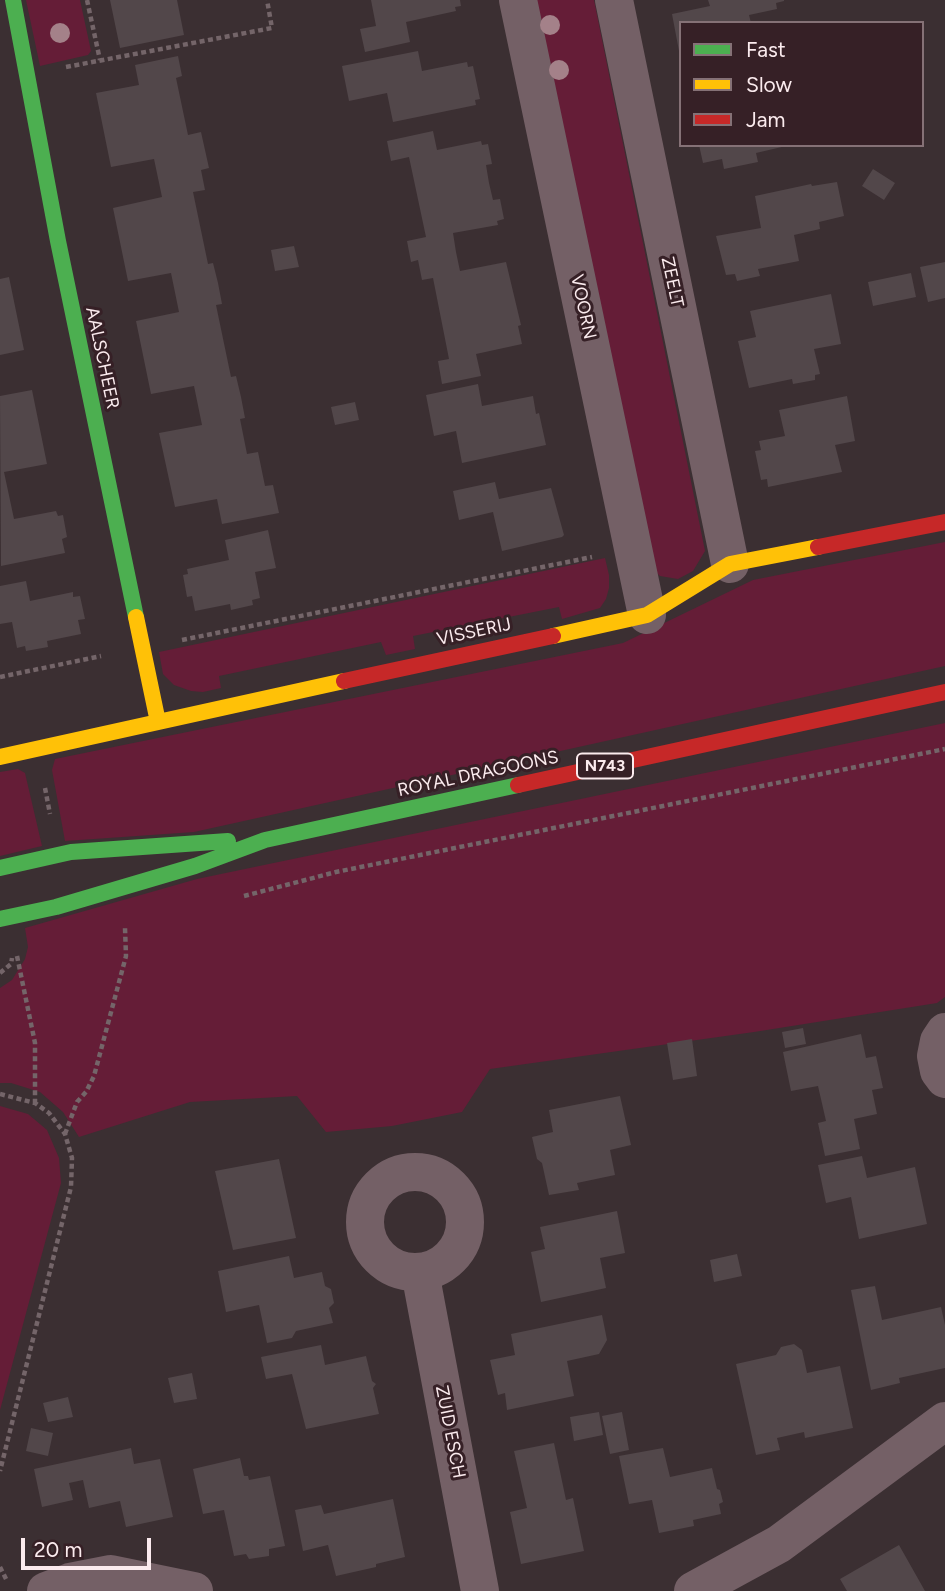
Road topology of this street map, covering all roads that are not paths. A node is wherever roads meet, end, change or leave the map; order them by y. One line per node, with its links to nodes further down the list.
1 (13, 0): 8 (street, AALSCHEER)
2 (518, 0): 6 (street, VOORN)
3 (614, 0): 5 (street, ZEELT)
4 (945, 522): 5 (street, VISSERIJ)
5 (730, 564): 6 (street, VISSERIJ)
6 (647, 615): 8 (street, VISSERIJ)
7 (945, 692): 10 (street, ROYAL DRAGOONS / N743)
8 (158, 722): 9 (street, VISSERIJ)
9 (0, 757)
10 (265, 840): 11 (street, ROYAL DRAGOONS / N743); 12 (street, ROYAL DRAGOONS / N743)
11 (0, 868)
12 (0, 919)
13 (945, 1032): 14 (street)
14 (945, 1079)
15 (420, 1272): 19 (street, ZUID ESCH)
16 (945, 1420): 20 (street)
17 (46, 1591): 18 (street)
18 (194, 1591)
19 (480, 1591)
20 (693, 1591)

